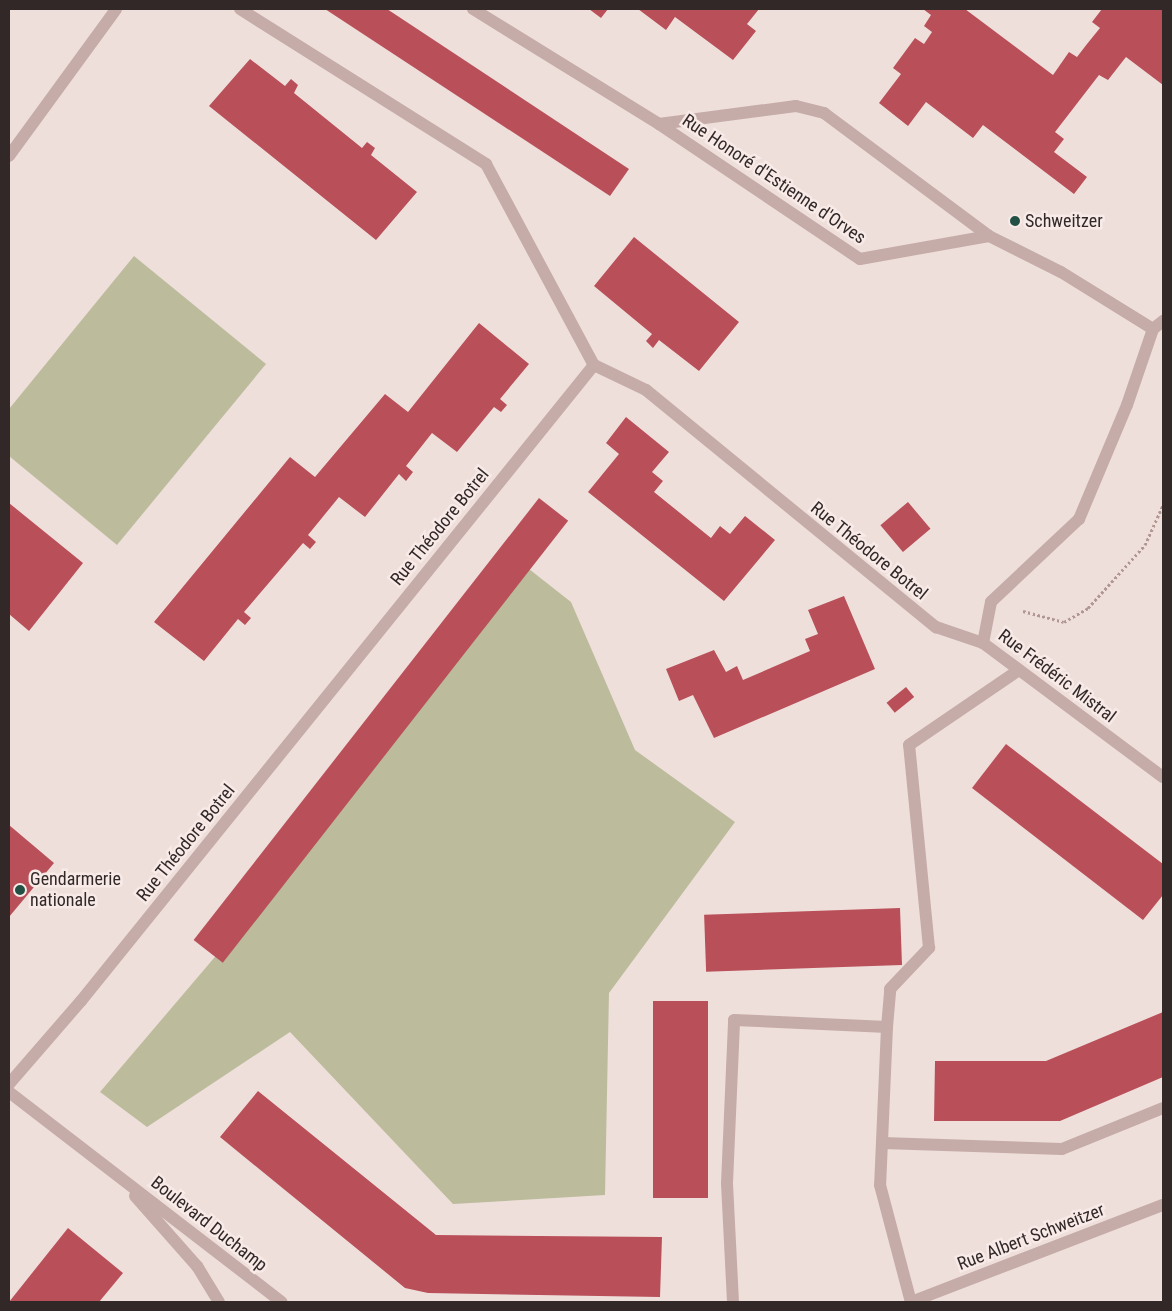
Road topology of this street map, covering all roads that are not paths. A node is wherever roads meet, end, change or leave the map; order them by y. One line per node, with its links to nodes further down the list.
1 (116, 9): 5 (street)
2 (240, 9): 9 (street)
3 (473, 9): 4 (street, Rue Honoré d'Estienne d'Orves)
4 (659, 124): 6 (street, Rue Honoré d'Estienne d'Orves); 6 (street)
5 (9, 156)
6 (989, 236): 8 (street)
7 (1163, 321): 8 (street)
8 (1153, 329): 10 (street, Rue Frédéric Mistral)
9 (594, 365): 10 (street, Rue Théodore Botrel); 14 (street, Rue Théodore Botrel)
10 (983, 643): 11 (street, Rue Frédéric Mistral)
11 (1019, 670): 12 (street, Rue Frédéric Mistral); 13 (street)
12 (1163, 777)
13 (887, 1027): 17 (street); 22 (street)
14 (9, 1084)
15 (9, 1092): 18 (street, Boulevard Duchamp)
16 (1163, 1108): 17 (street)
17 (883, 1143): 23 (street)
18 (115, 1173): 20 (street, Boulevard Duchamp); 21 (street, Boulevard Duchamp)
19 (1163, 1205): 23 (street, Rue Albert Schweitzer)
20 (219, 1302)
21 (282, 1302)
22 (734, 1302)
23 (911, 1302)

